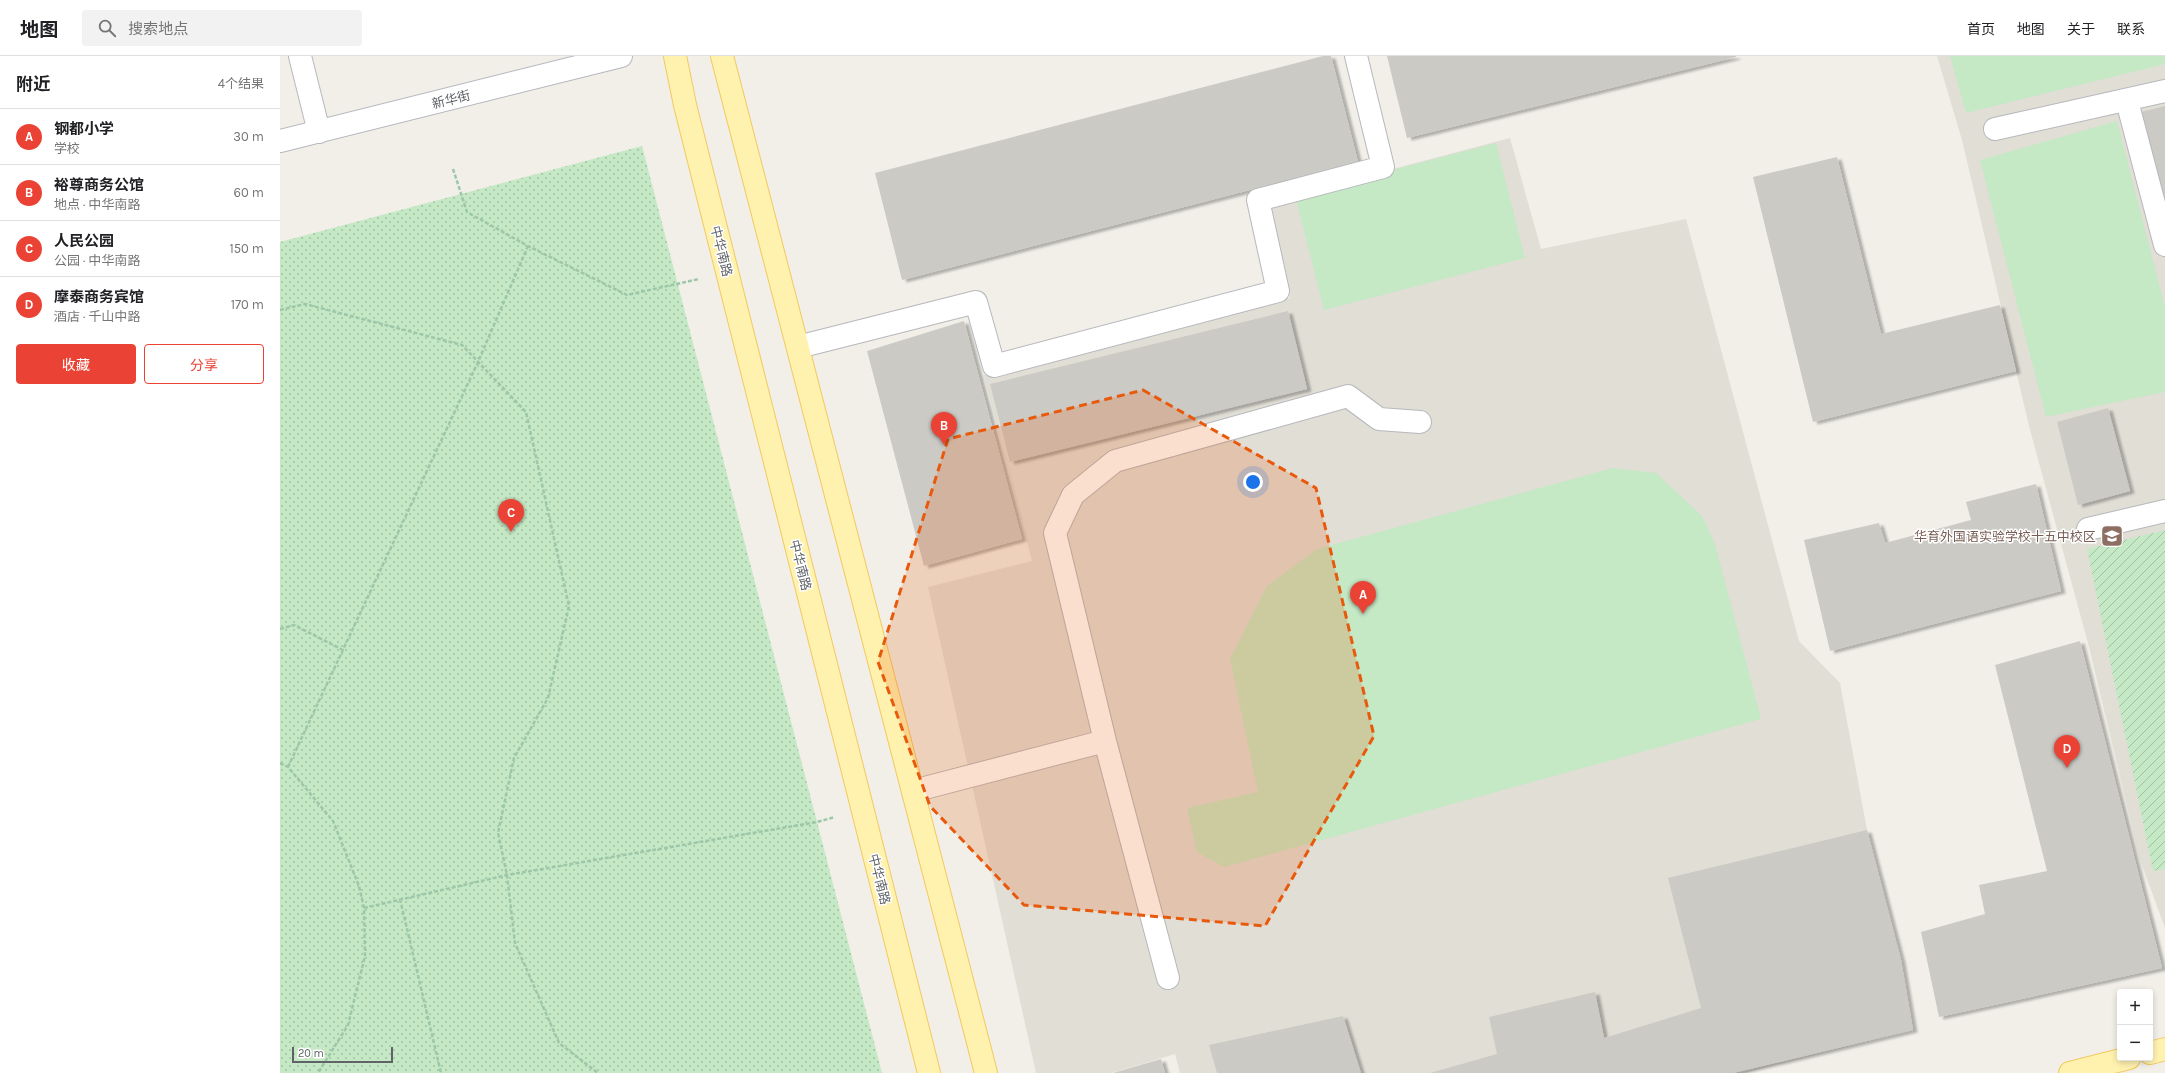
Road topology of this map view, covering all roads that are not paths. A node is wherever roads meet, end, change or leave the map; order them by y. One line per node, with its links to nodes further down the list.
1 (300, 56): 9 (street)
2 (622, 56): 9 (street, 新华街)
3 (675, 56): 22 (main road, 中华南路)
4 (722, 56): 12 (main road)
5 (1356, 56): 12 (street)
6 (2165, 91): 7 (street)
7 (2127, 101): 8 (street); 11 (street)
8 (1995, 129)
9 (319, 132): 10 (street, 新华街)
10 (280, 142)
11 (2163, 231)
12 (798, 347): 17 (main road)
13 (1420, 422): 16 (street)
14 (2165, 511): 15 (street)
15 (2088, 529)
16 (1105, 741): 17 (street); 18 (street)
17 (913, 791): 23 (main road)
18 (1168, 978)
19 (2165, 1049): 20 (main road)
20 (2153, 1052)
21 (2117, 1061): 24 (main road)
22 (929, 1073)
23 (986, 1073)
24 (2070, 1073)

